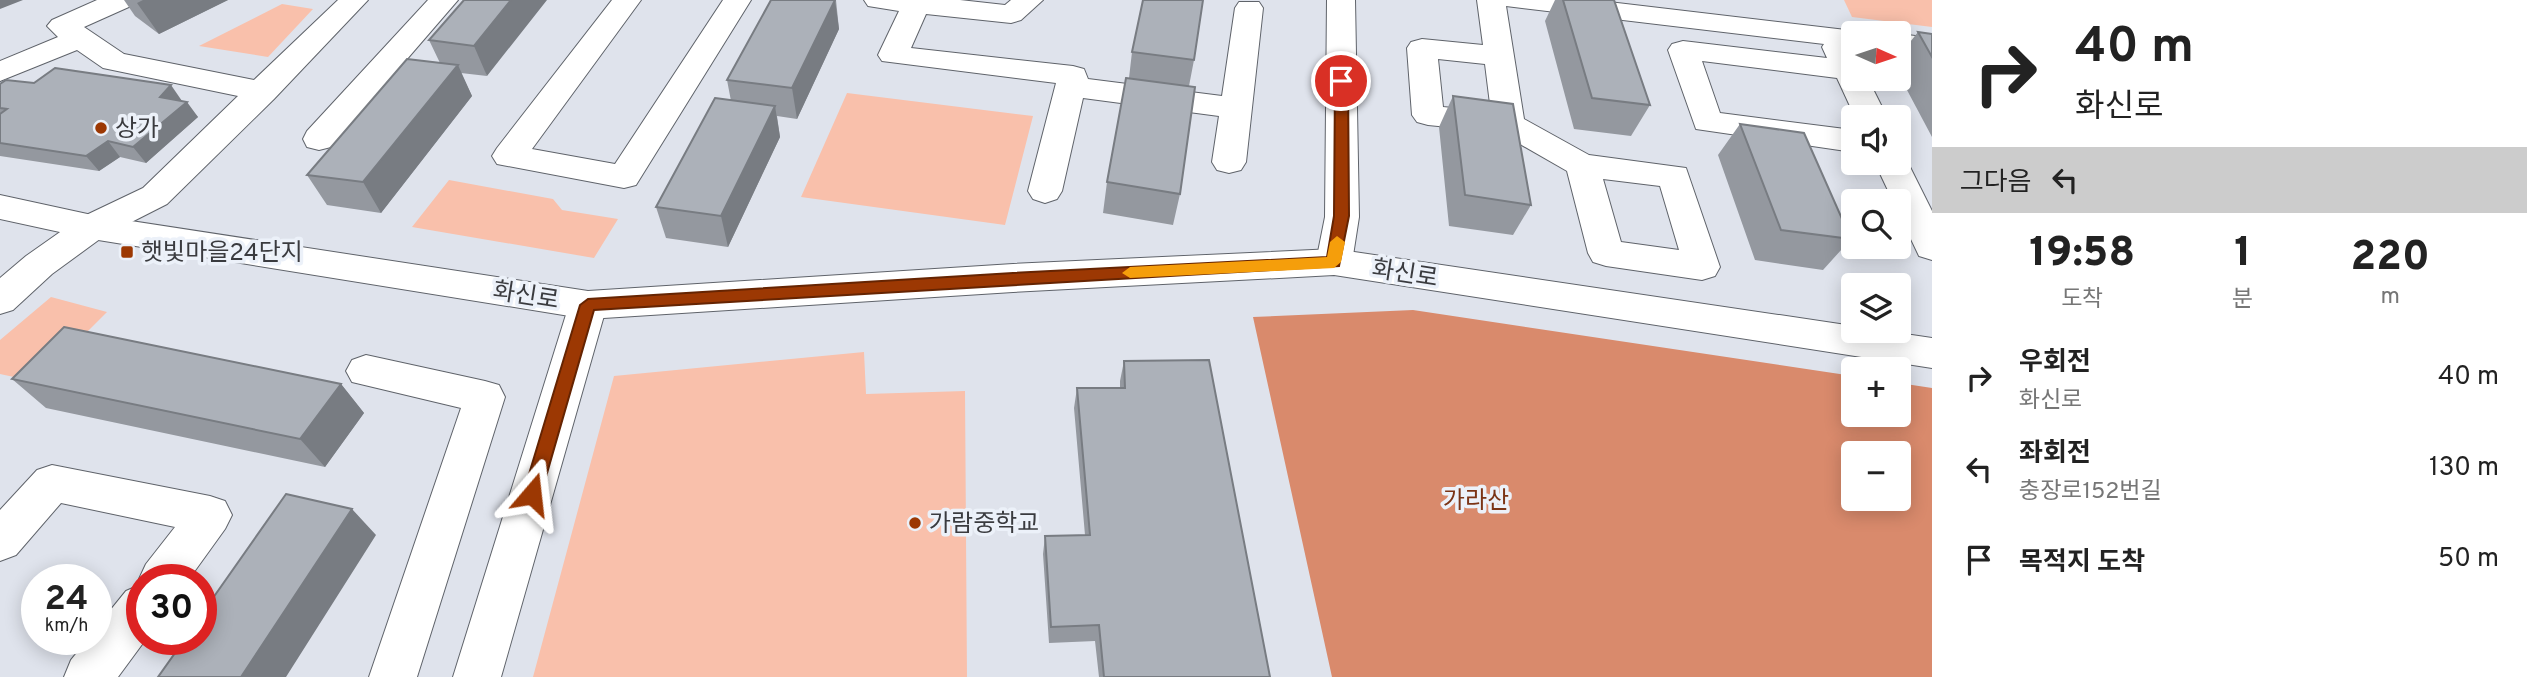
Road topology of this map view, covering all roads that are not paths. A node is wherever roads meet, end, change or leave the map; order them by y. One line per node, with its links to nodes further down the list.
1 (354, 0): 22 (main road)
2 (444, 0): 25 (main road)
3 (627, 0): 4 (main road)
4 (737, 0)
5 (878, 0): 11 (main road)
6 (1029, 0): 11 (main road)
7 (1341, 0): 34 (main road)
8 (1491, 0): 18 (main road)
9 (1515, 0): 12 (main road)
10 (109, 2): 15 (main road)
11 (916, 4): 21 (main road)
12 (1604, 5): 14 (main road)
13 (1249, 8): 23 (main road)
14 (1841, 37)
15 (80, 38): 20 (main road); 22 (main road)
16 (1911, 44): 17 (main road)
17 (1932, 47)
18 (1499, 56): 24 (main road); 24 (main road)
19 (1841, 69): 26 (main road)
20 (0, 72)
21 (1070, 86): 23 (main road); 30 (main road)
22 (263, 92): 32 (main road)
23 (1236, 108): 27 (main road)
24 (1509, 124): 28 (main road)
25 (319, 139)
26 (1841, 139)
27 (1229, 162)
28 (1582, 165)
29 (1898, 175): 33 (main road)
30 (1045, 191)
31 (0, 208): 32 (main road, 화신로)
32 (92, 227): 35 (main road); 36 (main road, 화신로)
33 (1932, 247)
34 (1334, 262): 36 (main road, 화신로); 37 (main road, 화신로)
35 (0, 300)
36 (588, 305): 44 (main road)
37 (1932, 353)
38 (366, 371): 43 (main road)
39 (0, 541): 40 (main road)
40 (173, 564)
41 (126, 627): 42 (main road)
42 (88, 677)
43 (393, 677)
44 (477, 677)

